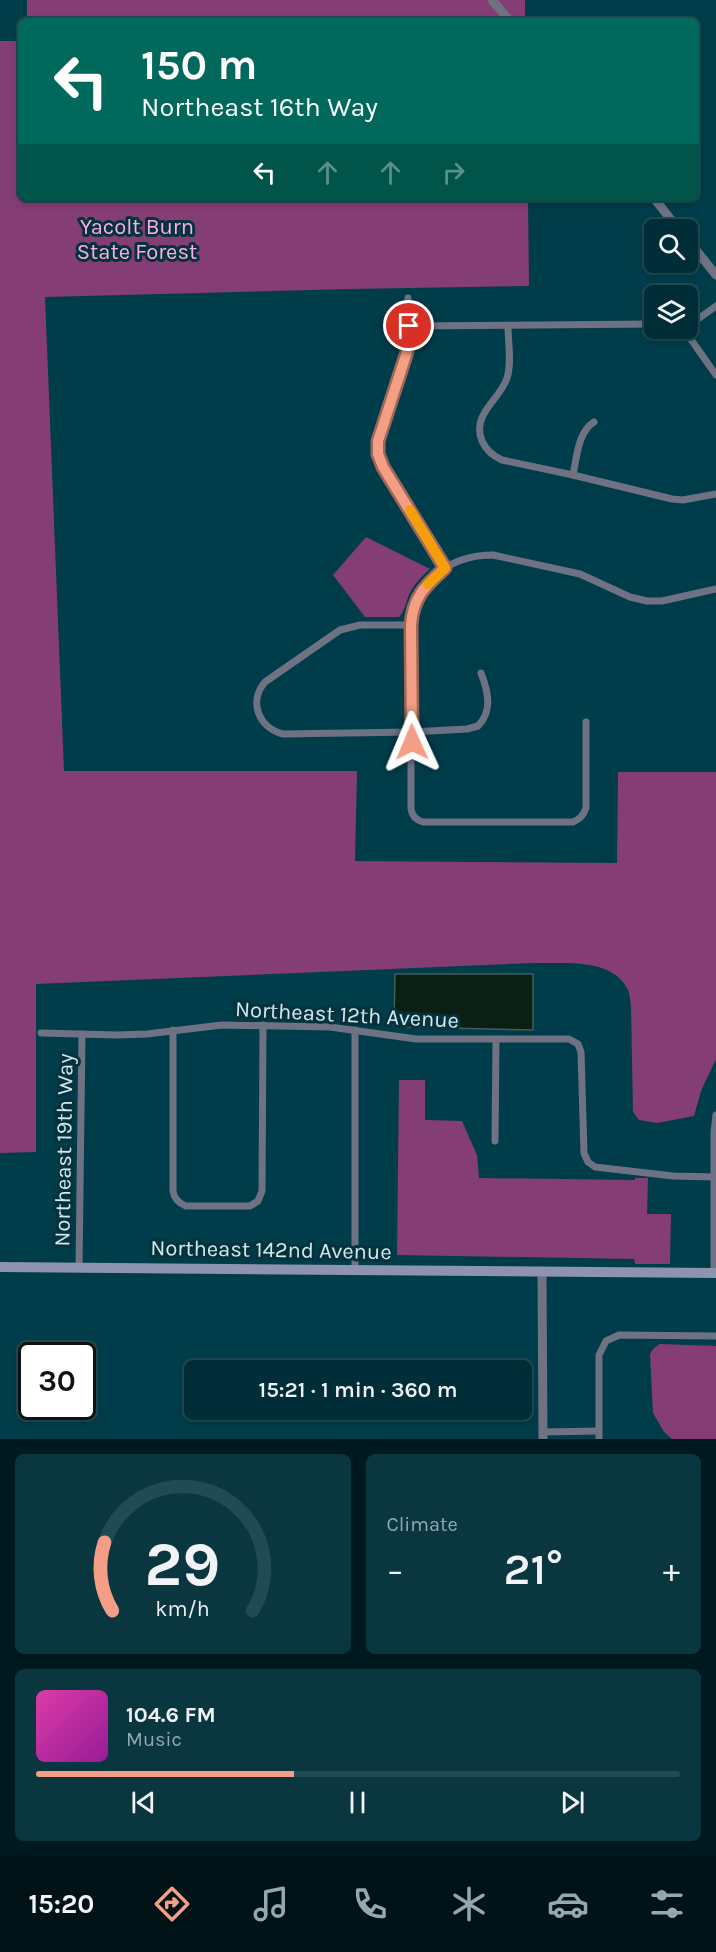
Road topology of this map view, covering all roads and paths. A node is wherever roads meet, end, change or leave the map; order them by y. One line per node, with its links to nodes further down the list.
1 (492, 0): 2 (street)
2 (507, 18)
3 (656, 201): 4 (street)
4 (670, 219)
5 (698, 253): 6 (street)
6 (716, 275)
7 (408, 298): 11 (street)
8 (716, 306): 9 (street)
9 (698, 319)
10 (644, 324): 12 (street)
11 (409, 326): 12 (street); 18 (street)
12 (508, 326): 16 (street)
13 (692, 339): 14 (street)
14 (716, 375)
15 (594, 422): 16 (street)
16 (573, 474): 17 (street)
17 (716, 494)
18 (445, 568): 19 (street); 20 (street)
19 (716, 589)
20 (411, 625): 23 (street); 23 (street)
21 (481, 673): 23 (street)
22 (586, 722): 23 (street)
23 (412, 732)
24 (263, 1025): 25 (street, Northeast 12th Avenue); 25 (street); 26 (street, Northeast 12th Avenue)
25 (173, 1030): 28 (street, Northeast 12th Avenue)
26 (355, 1030): 29 (street, Northeast 12th Avenue); 35 (street)
27 (41, 1033): 28 (street, Northeast 12th Avenue)
28 (82, 1034): 34 (street, Northeast 19th Way)
29 (496, 1039): 31 (street); 32 (street, Northeast 12th Avenue)
30 (716, 1115): 32 (street)
31 (495, 1141)
32 (716, 1177): 37 (street)
33 (0, 1267): 34 (main road, Northeast 142nd Avenue)
34 (79, 1267): 35 (main road, Northeast 142nd Avenue)
35 (355, 1269): 36 (main road, Northeast 142nd Avenue)
36 (542, 1271): 37 (main road, Northeast 142nd Avenue); 39 (street)
37 (715, 1272)
38 (716, 1336): 40 (street)
39 (543, 1435): 40 (street)
40 (599, 1435)

